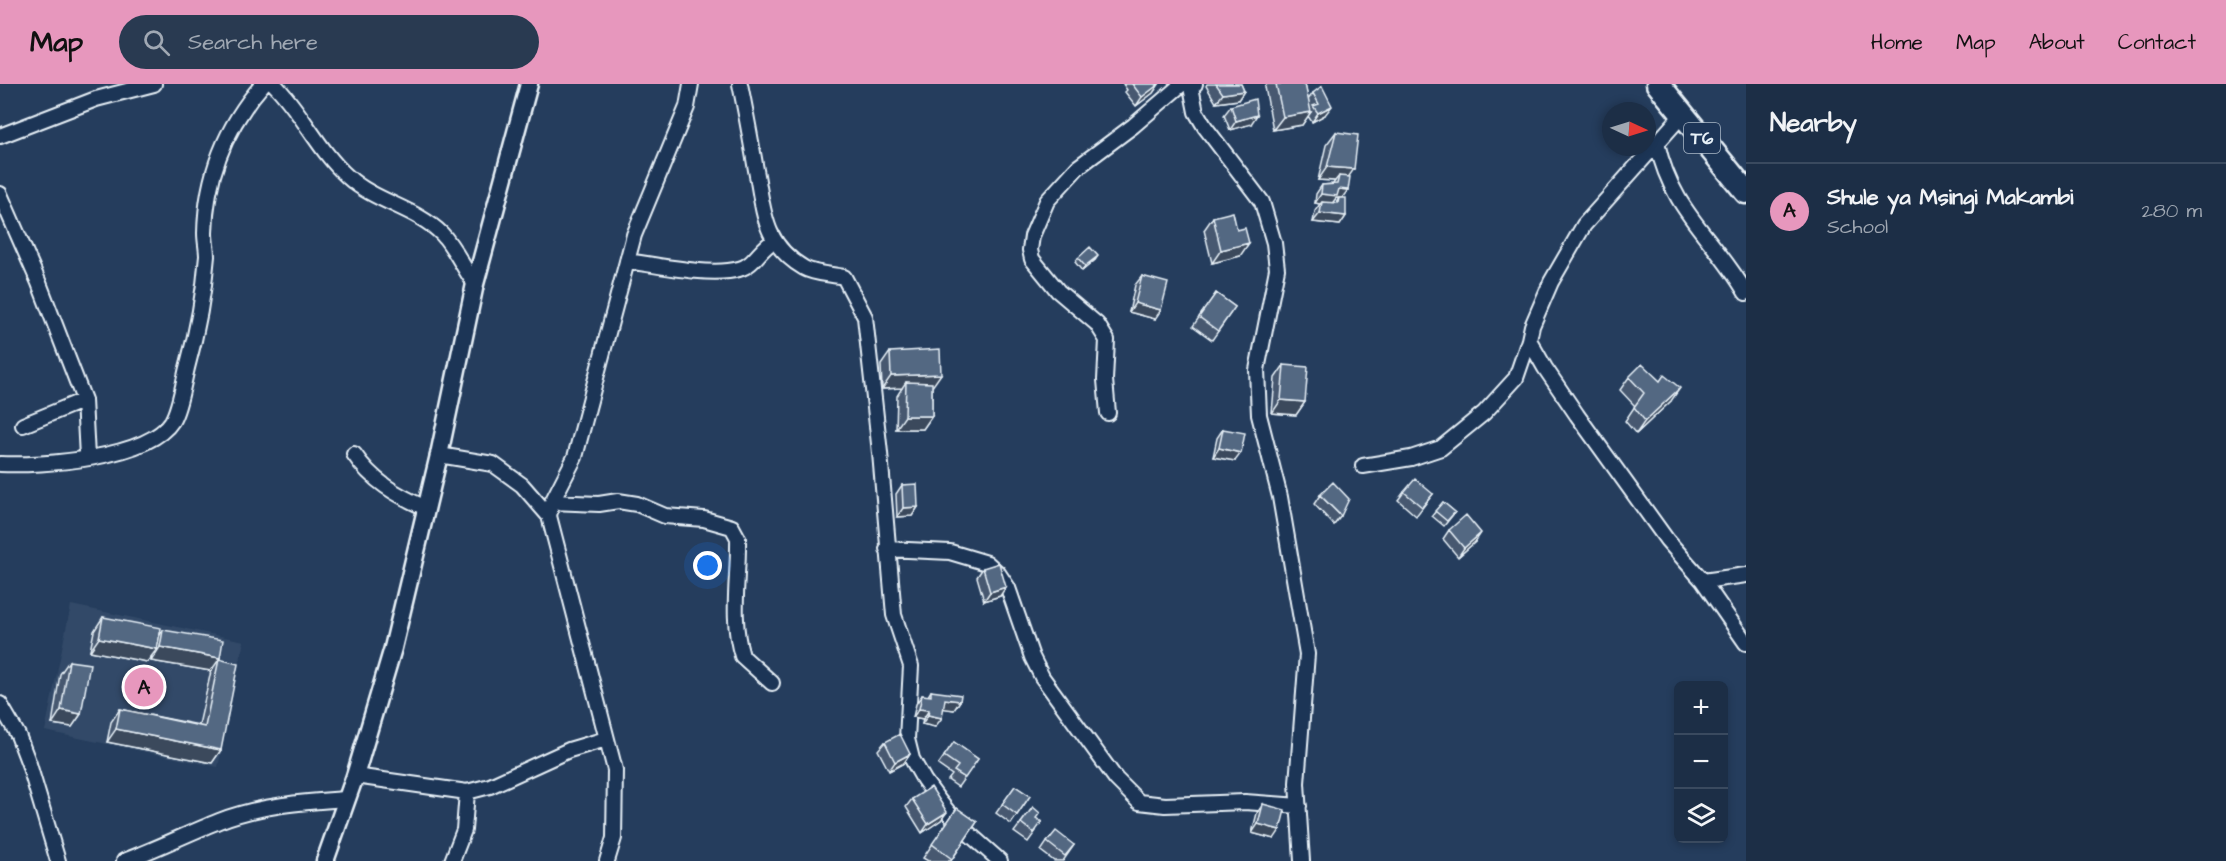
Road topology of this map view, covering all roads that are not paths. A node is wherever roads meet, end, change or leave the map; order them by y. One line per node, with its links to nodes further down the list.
1 (154, 84): 10 (street)
2 (263, 84): 24 (street)
3 (274, 84): 16 (street)
4 (529, 84): 16 (street)
5 (691, 84): 15 (street)
6 (740, 84): 14 (street)
7 (1658, 84): 9 (highway, T6)
8 (1188, 85): 20 (street); 39 (street)
9 (1683, 114): 11 (street); 12 (highway, T6)
10 (0, 136)
11 (1657, 143): 17 (street); 18 (street)
12 (1746, 192)
13 (0, 194): 19 (street)
14 (774, 241): 15 (street); 29 (street)
15 (627, 261): 28 (street)
16 (475, 284): 23 (street)
17 (1746, 293)
18 (1529, 340): 26 (street); 31 (street)
19 (84, 400): 21 (street); 24 (street)
20 (1108, 413)
21 (22, 425)
22 (354, 454): 27 (street)
23 (439, 455): 27 (street); 28 (street)
24 (87, 457): 25 (street)
25 (0, 464)
26 (1363, 466)
27 (426, 508): 36 (street)
28 (550, 509): 33 (street); 35 (street)
29 (887, 549): 39 (street); 45 (street)
30 (1746, 575): 31 (street)
31 (1703, 581): 32 (street)
32 (1746, 643)
33 (772, 683)
34 (0, 704): 40 (street)
35 (606, 739): 37 (street); 44 (street)
36 (355, 776): 37 (street); 38 (street)
37 (468, 792): 43 (street)
38 (347, 799): 41 (street); 42 (street)
39 (1299, 806): 46 (street)
40 (58, 861)
41 (124, 861)
42 (325, 861)
43 (452, 861)
44 (607, 861)
45 (1000, 861)
46 (1302, 861)

